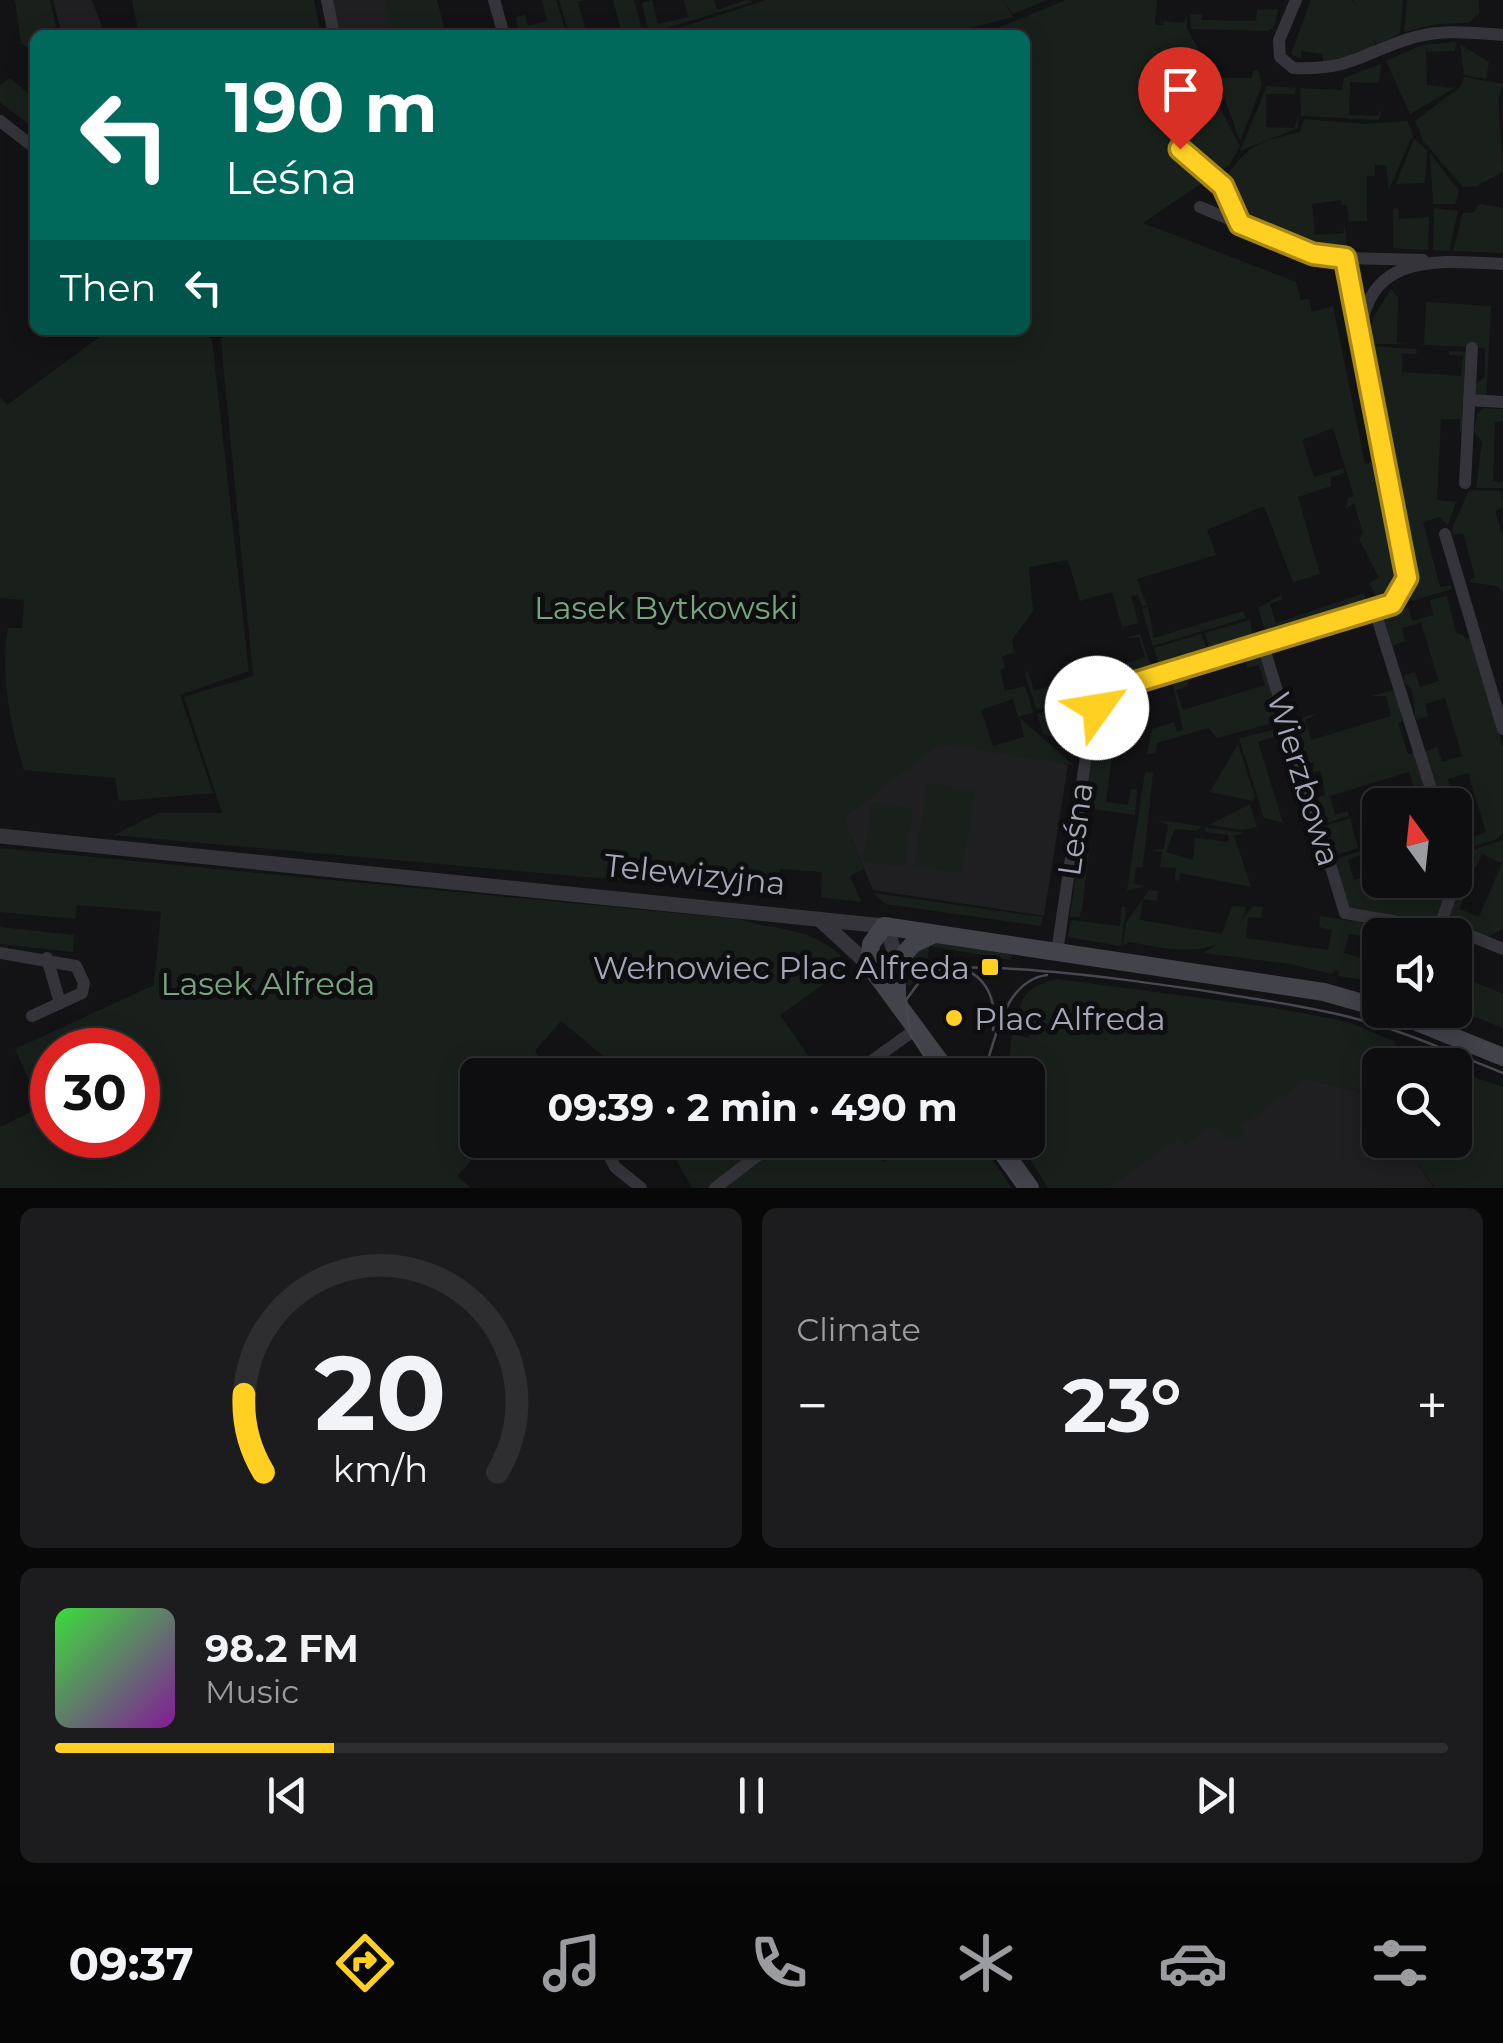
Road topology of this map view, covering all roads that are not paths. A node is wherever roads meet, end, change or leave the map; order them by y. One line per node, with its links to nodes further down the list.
1 (328, 0): 4 (street)
2 (494, 0): 5 (street)
3 (1296, 0): 6 (street)
4 (333, 30)
5 (503, 30)
6 (1503, 35)
7 (0, 121): 8 (street)
8 (30, 144)
9 (1180, 149): 11 (street)
10 (1200, 207): 11 (street)
11 (1240, 224): 12 (street)
12 (1345, 258): 13 (street); 15 (street)
13 (1425, 260): 14 (street); 15 (street)
14 (1503, 264)
15 (1360, 330): 21 (street)
16 (1472, 348): 17 (street)
17 (1470, 400): 18 (street); 19 (street)
18 (1503, 402)
19 (1465, 483)
20 (1445, 534): 23 (street)
21 (1374, 611): 22 (street, Leśna); 24 (street)
22 (1263, 644): 27 (street, Wierzbowa); 32 (street, Leśna)
23 (1503, 729)
24 (1431, 788)
25 (0, 836): 26 (street, Telewizyjna)
26 (816, 916): 28 (street, Telewizyjna); 36 (street)
27 (1372, 918)
28 (886, 926): 29 (main road, Telewizyjna); 35 (street); 36 (main road)
29 (934, 934): 32 (main road, Telewizyjna); 35 (main road)
30 (1472, 939): 31 (street)
31 (1503, 949)
32 (1057, 952): 39 (main road, Telewizyjna)
33 (0, 953): 34 (street)
34 (47, 958): 38 (street); 38 (street)
35 (897, 962): 37 (main road)
36 (870, 965): 37 (main road)
37 (897, 1001): 42 (main road)
38 (60, 1003): 40 (street)
39 (1362, 1003)
40 (32, 1016)
41 (1432, 1028): 43 (main road)
42 (916, 1030): 44 (street); 45 (main road)
43 (1501, 1056)
44 (876, 1058)
45 (937, 1058)
46 (611, 1158): 49 (street)
47 (754, 1158): 50 (street)
48 (1009, 1158): 51 (main road)
49 (641, 1188)
50 (715, 1188)
51 (1030, 1188)

